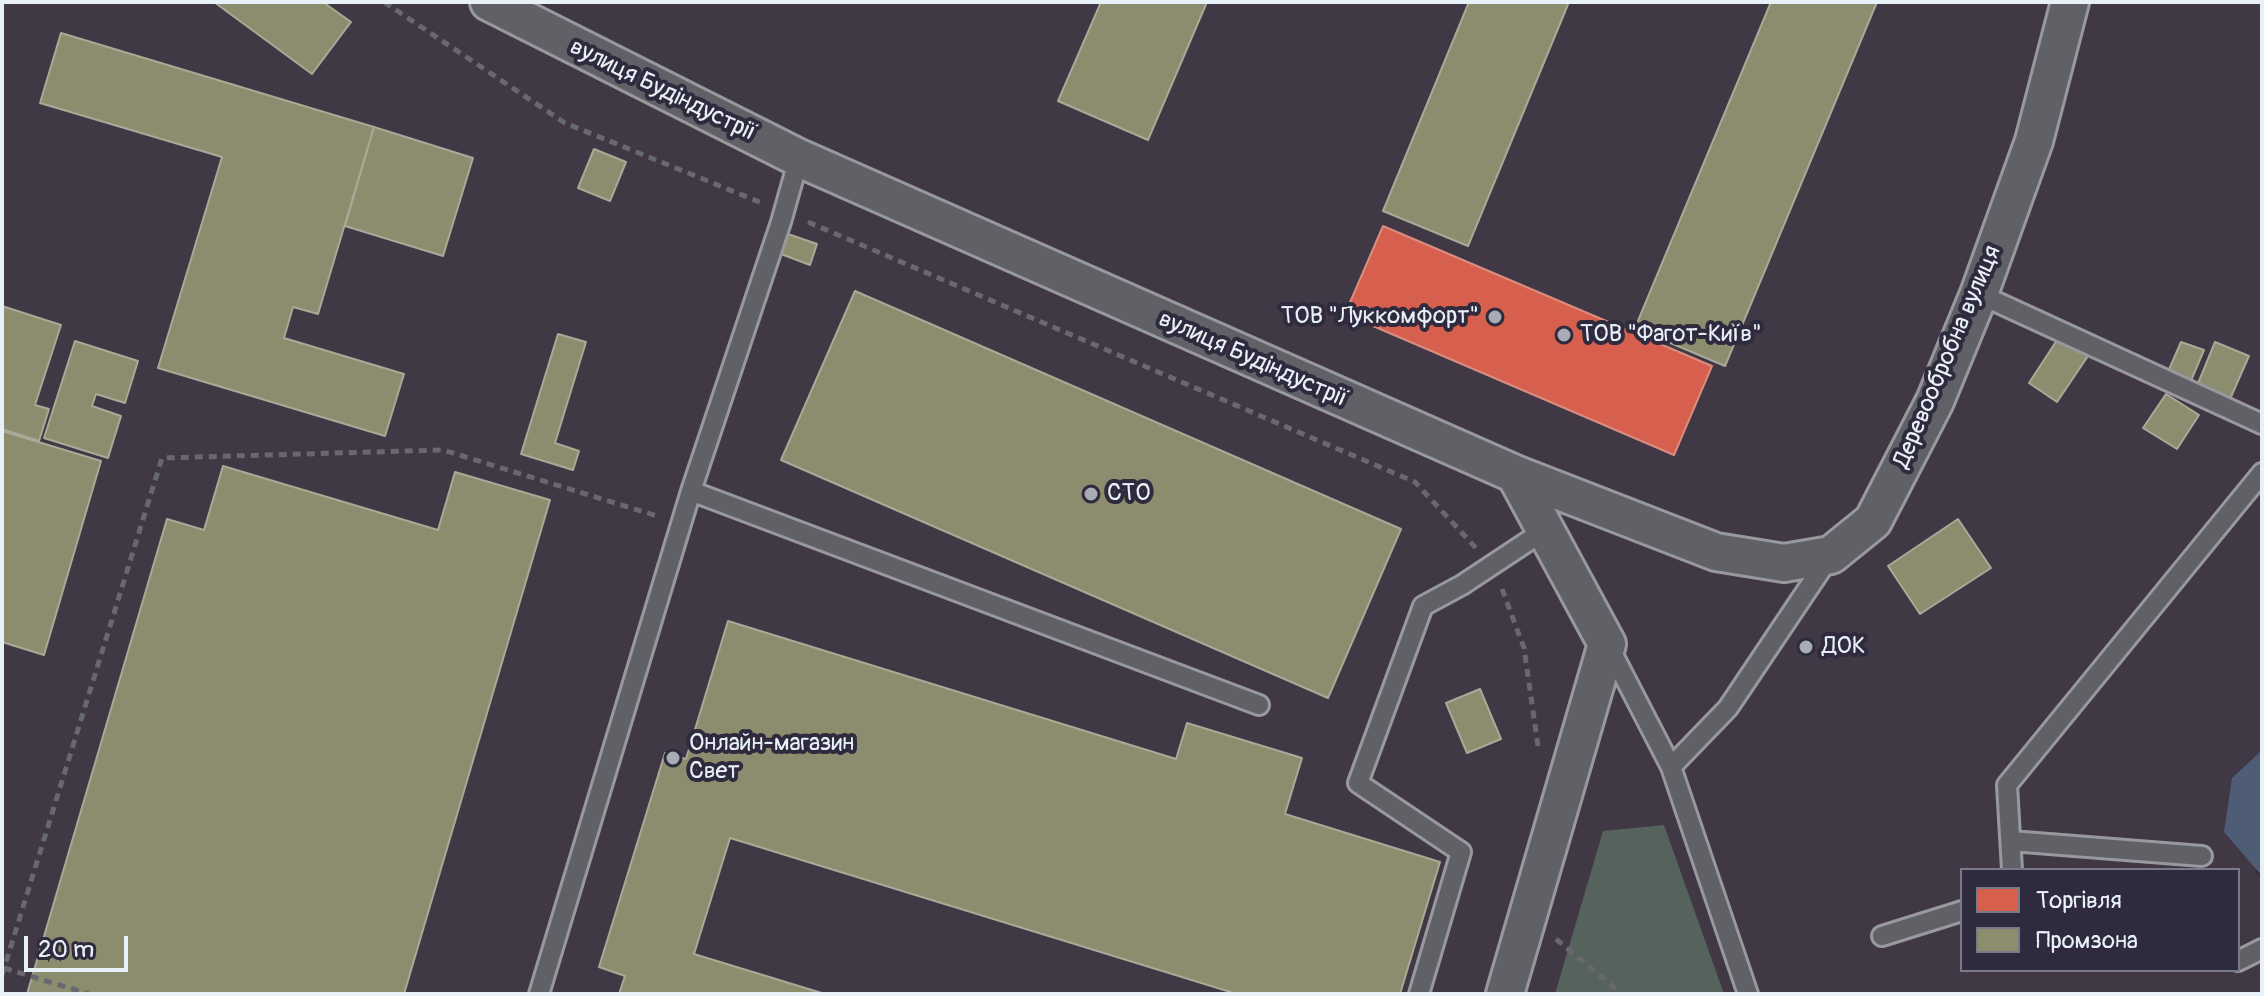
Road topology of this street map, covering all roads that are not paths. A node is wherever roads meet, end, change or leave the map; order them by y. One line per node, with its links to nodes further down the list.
1 (489, 2): 3 (street, вулиця Будіндустрії)
2 (2070, 2): 4 (street, Деревообробна вулиця)
3 (799, 158): 7 (street, вулиця Будіндустрії); 8 (lane)
4 (1979, 294): 5 (lane); 10 (street, Деревообробна вулиця)
5 (2262, 424)
6 (2262, 473): 14 (lane)
7 (1515, 474): 9 (street); 10 (street, Деревообробна вулиця)
8 (691, 491): 12 (lane); 21 (lane)
9 (1545, 530): 11 (street); 22 (lane)
10 (1831, 555): 13 (lane)
11 (1607, 644): 13 (lane); 23 (street)
12 (1259, 705)
13 (1671, 767): 24 (lane)
14 (2011, 841): 15 (lane); 16 (lane)
15 (2202, 856)
16 (2012, 868)
17 (1960, 912): 18 (lane)
18 (1882, 936)
19 (2262, 949): 20 (lane)
20 (2240, 960)
21 (539, 994)
22 (1419, 994)
23 (1505, 994)
24 (1748, 994)

